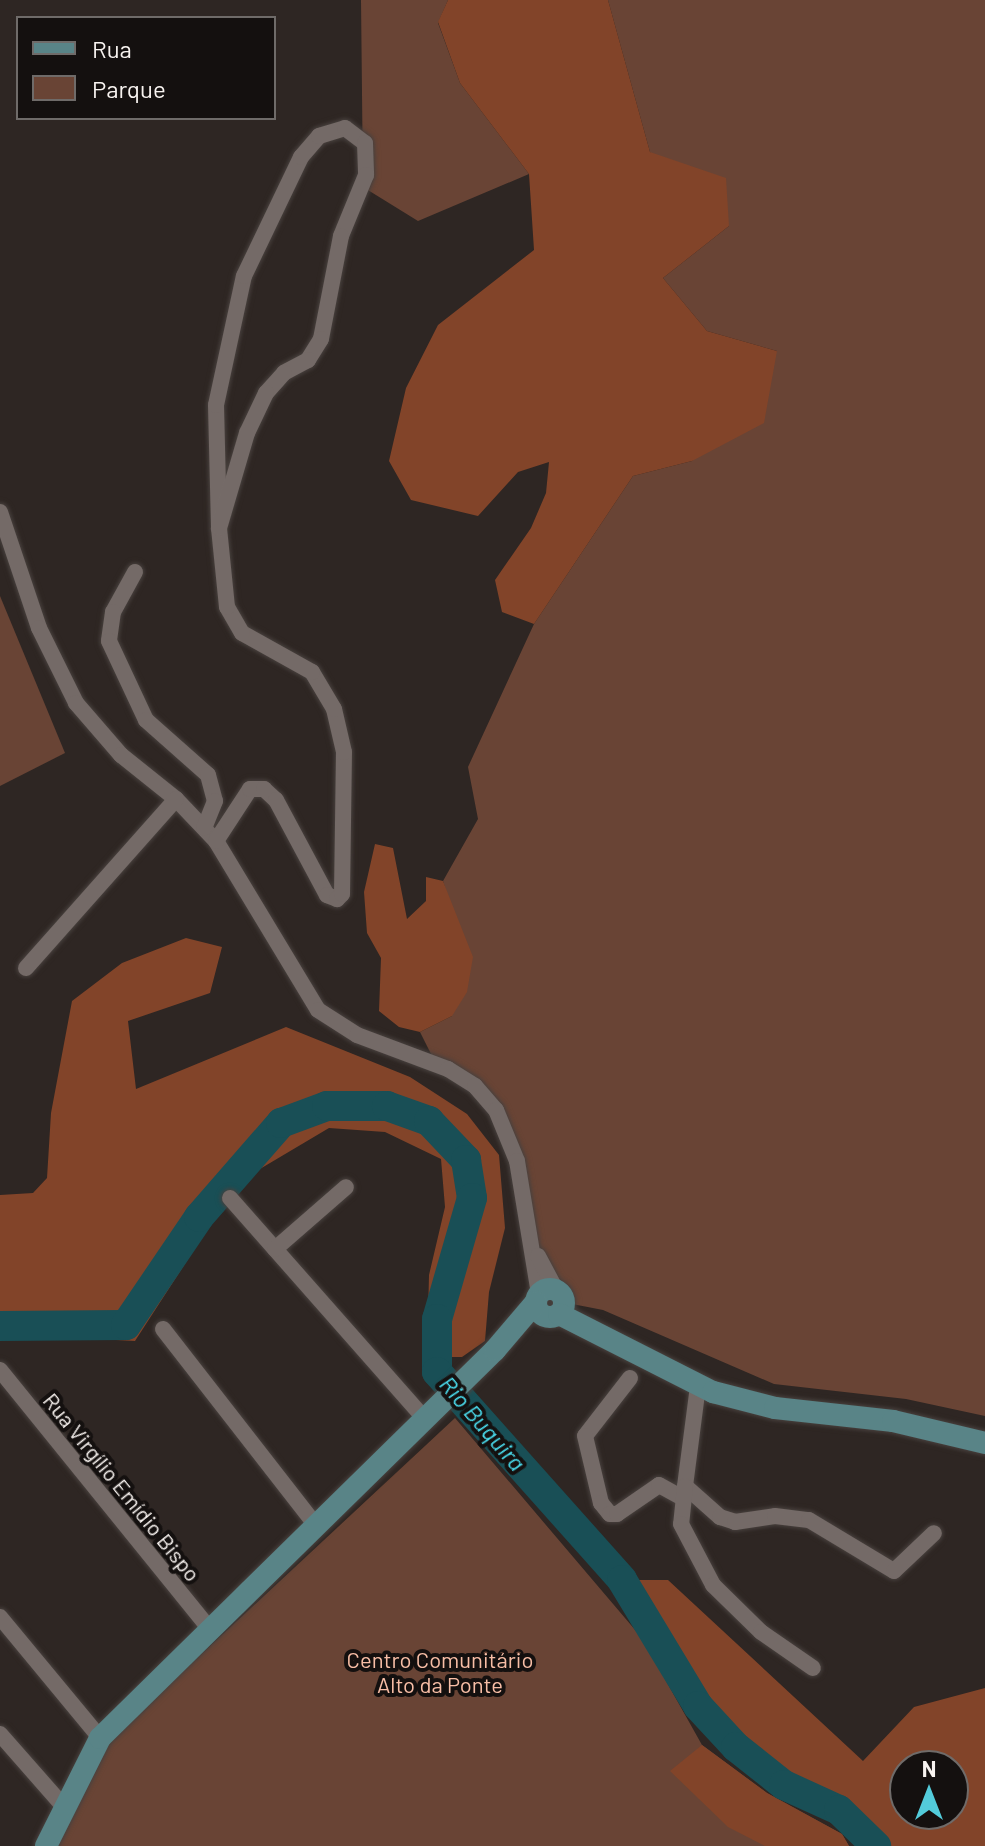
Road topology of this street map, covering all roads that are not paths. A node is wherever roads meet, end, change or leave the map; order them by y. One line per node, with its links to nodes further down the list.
1 (0, 512): 4 (street)
2 (219, 528): 2 (street); 6 (street)
3 (135, 572): 5 (street)
4 (176, 799): 5 (street); 7 (street)
5 (204, 828): 6 (street)
6 (216, 841): 11 (street)
7 (26, 968)
8 (346, 1187): 10 (street)
9 (230, 1198): 10 (street)
10 (275, 1249): 16 (street)
11 (550, 1303): 15 (main road); 16 (main road)
12 (163, 1329): 19 (street)
13 (0, 1370): 22 (street, Rua Virgílio Emídio Bispo)
14 (630, 1378): 18 (street)
15 (698, 1386): 17 (main road); 18 (street)
16 (430, 1411): 19 (main road)
17 (985, 1443)
18 (683, 1491): 20 (street); 23 (street)
19 (315, 1524): 22 (main road)
20 (934, 1533)
21 (0, 1617): 25 (street)
22 (211, 1631): 25 (main road)
23 (813, 1668)
24 (0, 1734): 26 (street)
25 (100, 1738): 26 (main road)
26 (65, 1808): 27 (main road)
27 (46, 1844)

